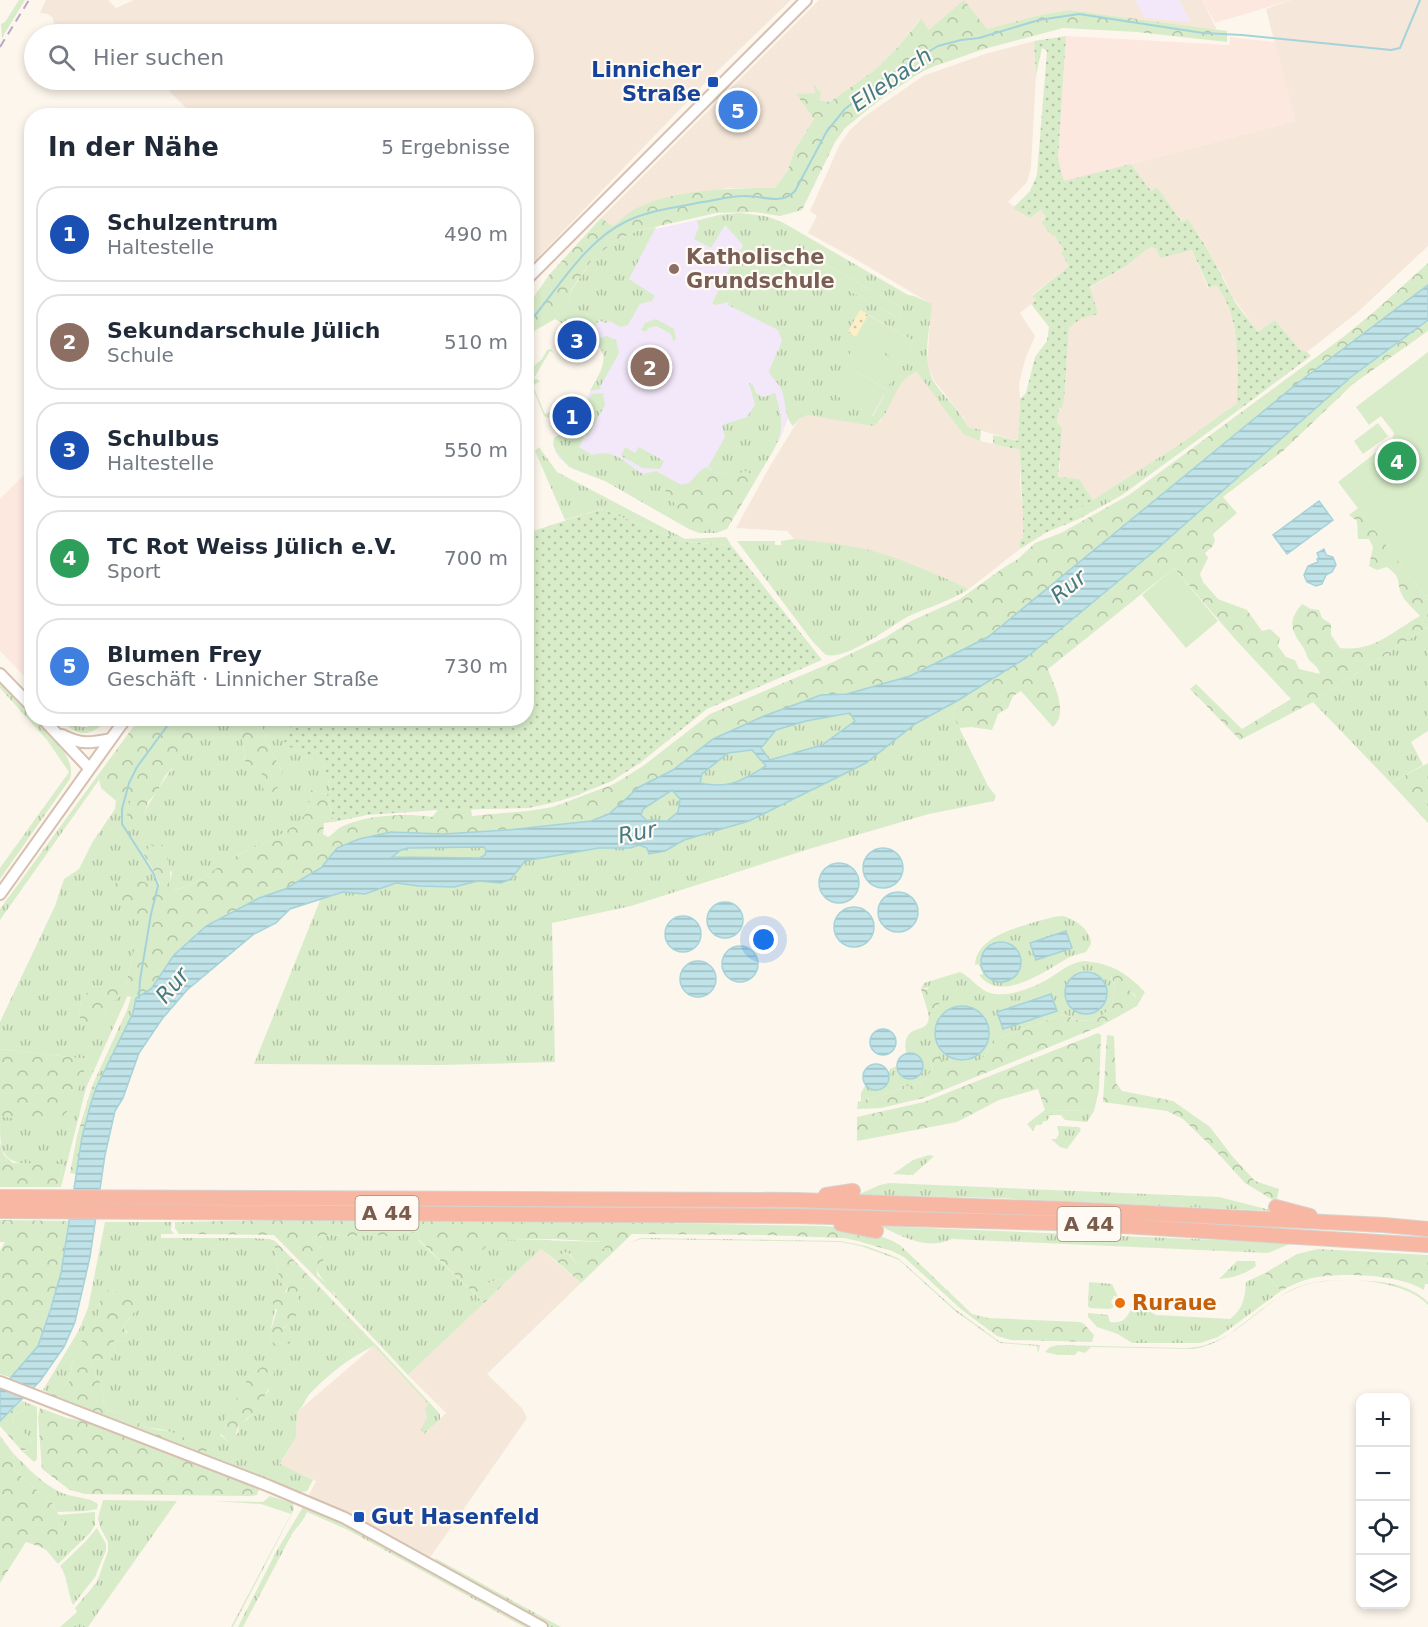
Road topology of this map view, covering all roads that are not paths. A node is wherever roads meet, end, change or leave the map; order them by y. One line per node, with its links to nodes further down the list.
1 (806, 0): 2 (main road)
2 (534, 272)
3 (0, 674): 4 (main road)
4 (24, 699)
5 (51, 726): 7 (main road)
6 (120, 726): 8 (main road)
7 (57, 732): 8 (main road); 9 (main road)
8 (111, 739): 9 (main road)
9 (89, 768): 10 (main road)
10 (0, 894)
11 (853, 1191): 12 (highway)
12 (746, 1200): 13 (highway, A 44); 16 (highway, A 44)
13 (6, 1204): 15 (highway, A 44)
14 (1276, 1207): 16 (highway)
15 (795, 1216): 18 (highway); 19 (highway, A 44)
16 (1332, 1223): 17 (highway, A 44)
17 (1428, 1229)
18 (876, 1231)
19 (1384, 1241): 20 (highway, A 44); 21 (highway)
20 (1428, 1245)
21 (1299, 1246)
22 (0, 1382): 23 (main road)
23 (542, 1627)

